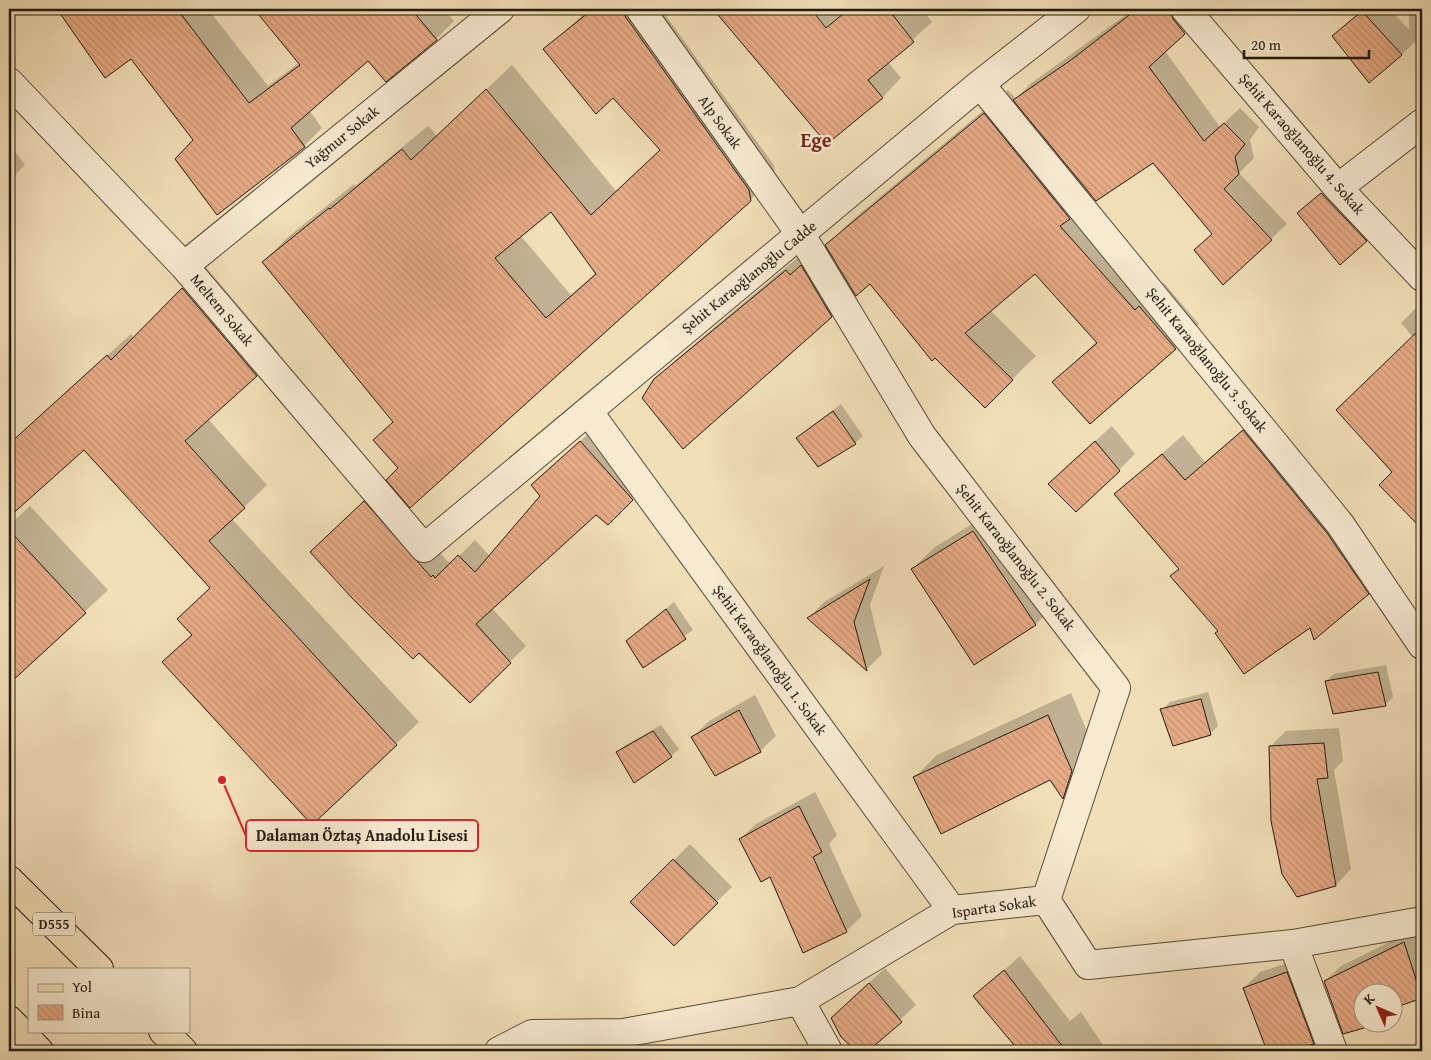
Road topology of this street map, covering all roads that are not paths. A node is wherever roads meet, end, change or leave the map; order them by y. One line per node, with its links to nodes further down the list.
1 (500, 9): 10 (street, Yağmur Sokak)
2 (640, 9): 9 (street, Alp Sokak)
3 (1076, 9): 6 (street, Şehit Karaoğlanoğlu Cadde)
4 (1185, 9): 8 (street, Şehit Karaoğlanoğlu 4. Sokak)
5 (9, 82): 10 (street, Meltem Sokak)
6 (980, 84): 9 (street, Şehit Karaoğlanoğlu Cadde); 14 (street, Şehit Karaoğlanoğlu 3. Sokak)
7 (1422, 123): 8 (street)
8 (1338, 188): 11 (street, Şehit Karaoğlanoğlu 4. Sokak)
9 (801, 235): 12 (street, Şehit Karaoğlanoğlu Cadde); 16 (street, Şehit Karaoğlanoğlu 2. Sokak)
10 (184, 266): 13 (street, Meltem Sokak)
11 (1422, 277)
12 (588, 410): 13 (street, Şehit Karaoğlanoğlu Cadde); 17 (street, Şehit Karaoğlanoğlu 1. Sokak)
13 (424, 548)
14 (1422, 645)
15 (9, 880): 20 (main road, D555)
16 (1046, 900): 17 (street, Isparta Sokak); 19 (street, Isparta Sokak)
17 (952, 910): 21 (street, Isparta Sokak)
18 (1422, 920): 19 (street, Isparta Sokak)
19 (1293, 944): 28 (street)
20 (98, 968)
21 (800, 1001): 26 (street, Isparta Sokak); 27 (street)
22 (9, 1020): 24 (main road)
23 (164, 1032): 25 (main road)
24 (39, 1051)
25 (183, 1051)
26 (499, 1051)
27 (828, 1051)
28 (1332, 1051)

